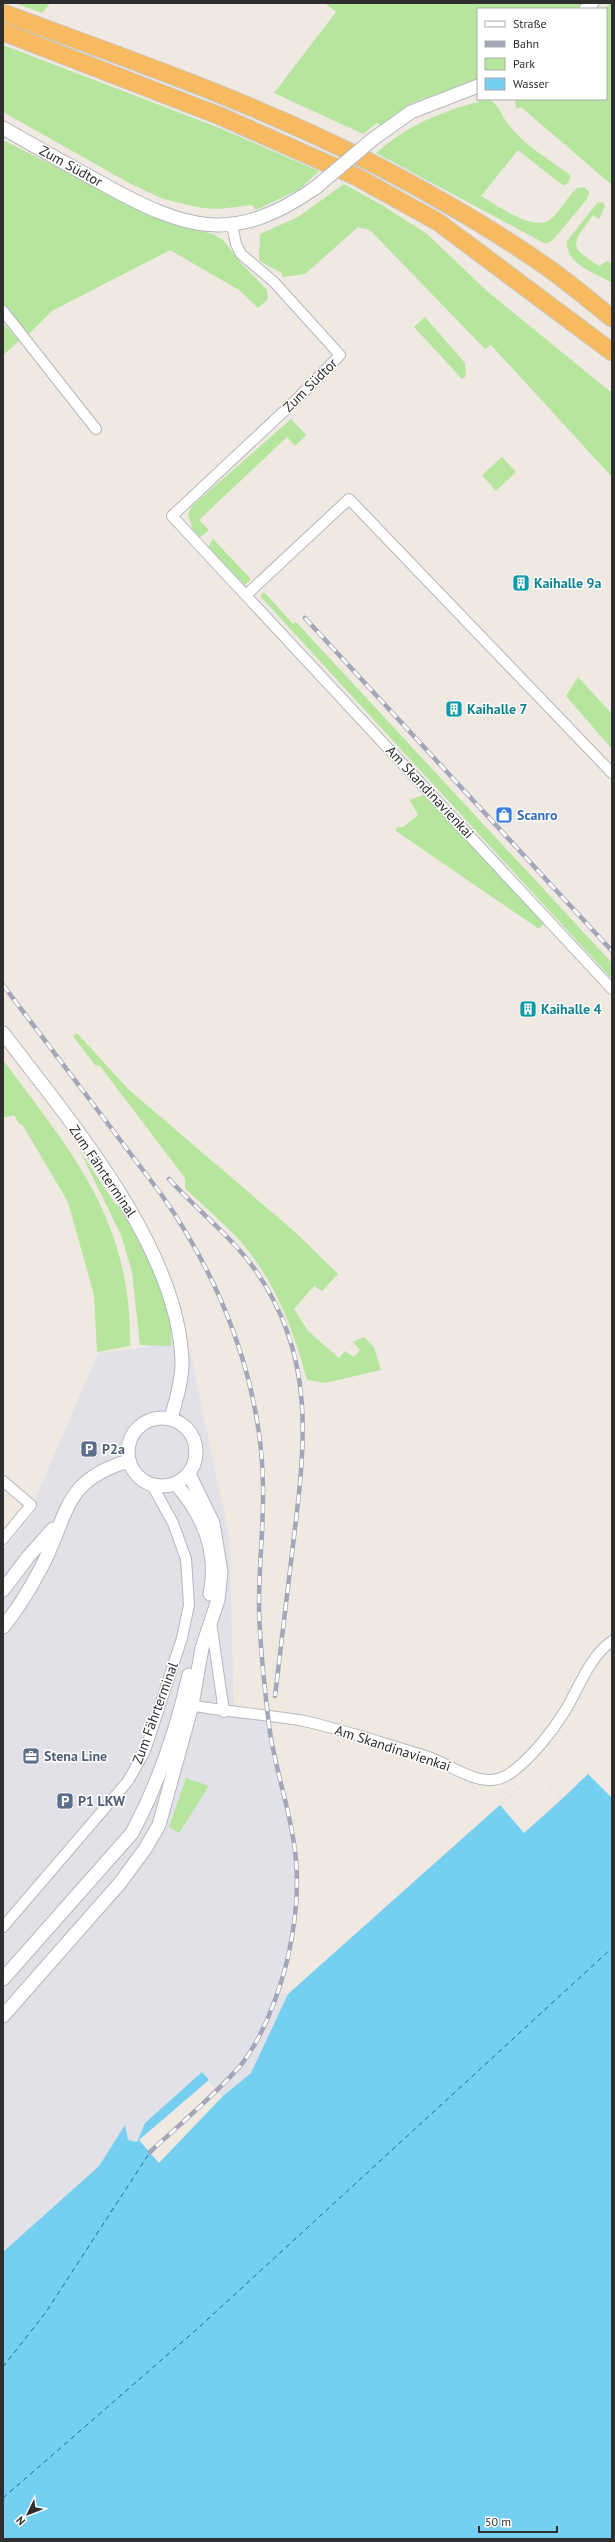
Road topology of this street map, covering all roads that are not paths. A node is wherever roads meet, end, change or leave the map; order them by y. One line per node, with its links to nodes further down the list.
1 (3, 13): 7 (highway)
2 (3, 32): 8 (highway)
3 (477, 86): 5 (street, Zum Südtor, bridge)
4 (3, 128): 5 (street, Zum Südtor)
5 (232, 225): 10 (street, Zum Südtor)
6 (3, 311): 9 (street)
7 (612, 318)
8 (612, 352)
9 (96, 429)
10 (172, 516): 11 (street, Am Skandinavienkai)
11 (246, 595): 12 (street); 13 (street, Am Skandinavienkai)
12 (612, 773)
13 (612, 989)
14 (3, 1033): 15 (street, Zum Fährterminal)
15 (171, 1418): 16 (street); 17 (street)
16 (129, 1461): 20 (street, Zum Fährterminal); 21 (street)
17 (189, 1474): 19 (street); 24 (street, Zum Fährterminal)
18 (3, 1481): 22 (street)
19 (176, 1484): 20 (street); 27 (street, Zum Fährterminal)
20 (152, 1485): 29 (street, Zum Fährterminal)
21 (59, 1523): 23 (street); 25 (street)
22 (3, 1539)
23 (3, 1590)
24 (211, 1622): 27 (street, Zum Fährterminal); 28 (street)
25 (3, 1627)
26 (612, 1641): 28 (street, Am Skandinavienkai)
27 (187, 1704): 28 (street, Am Skandinavienkai); 30 (street, Zum Fährterminal); 31 (street, Zum Fährterminal)
28 (224, 1712)
29 (3, 1927)
30 (3, 1980)
31 (3, 2016)

